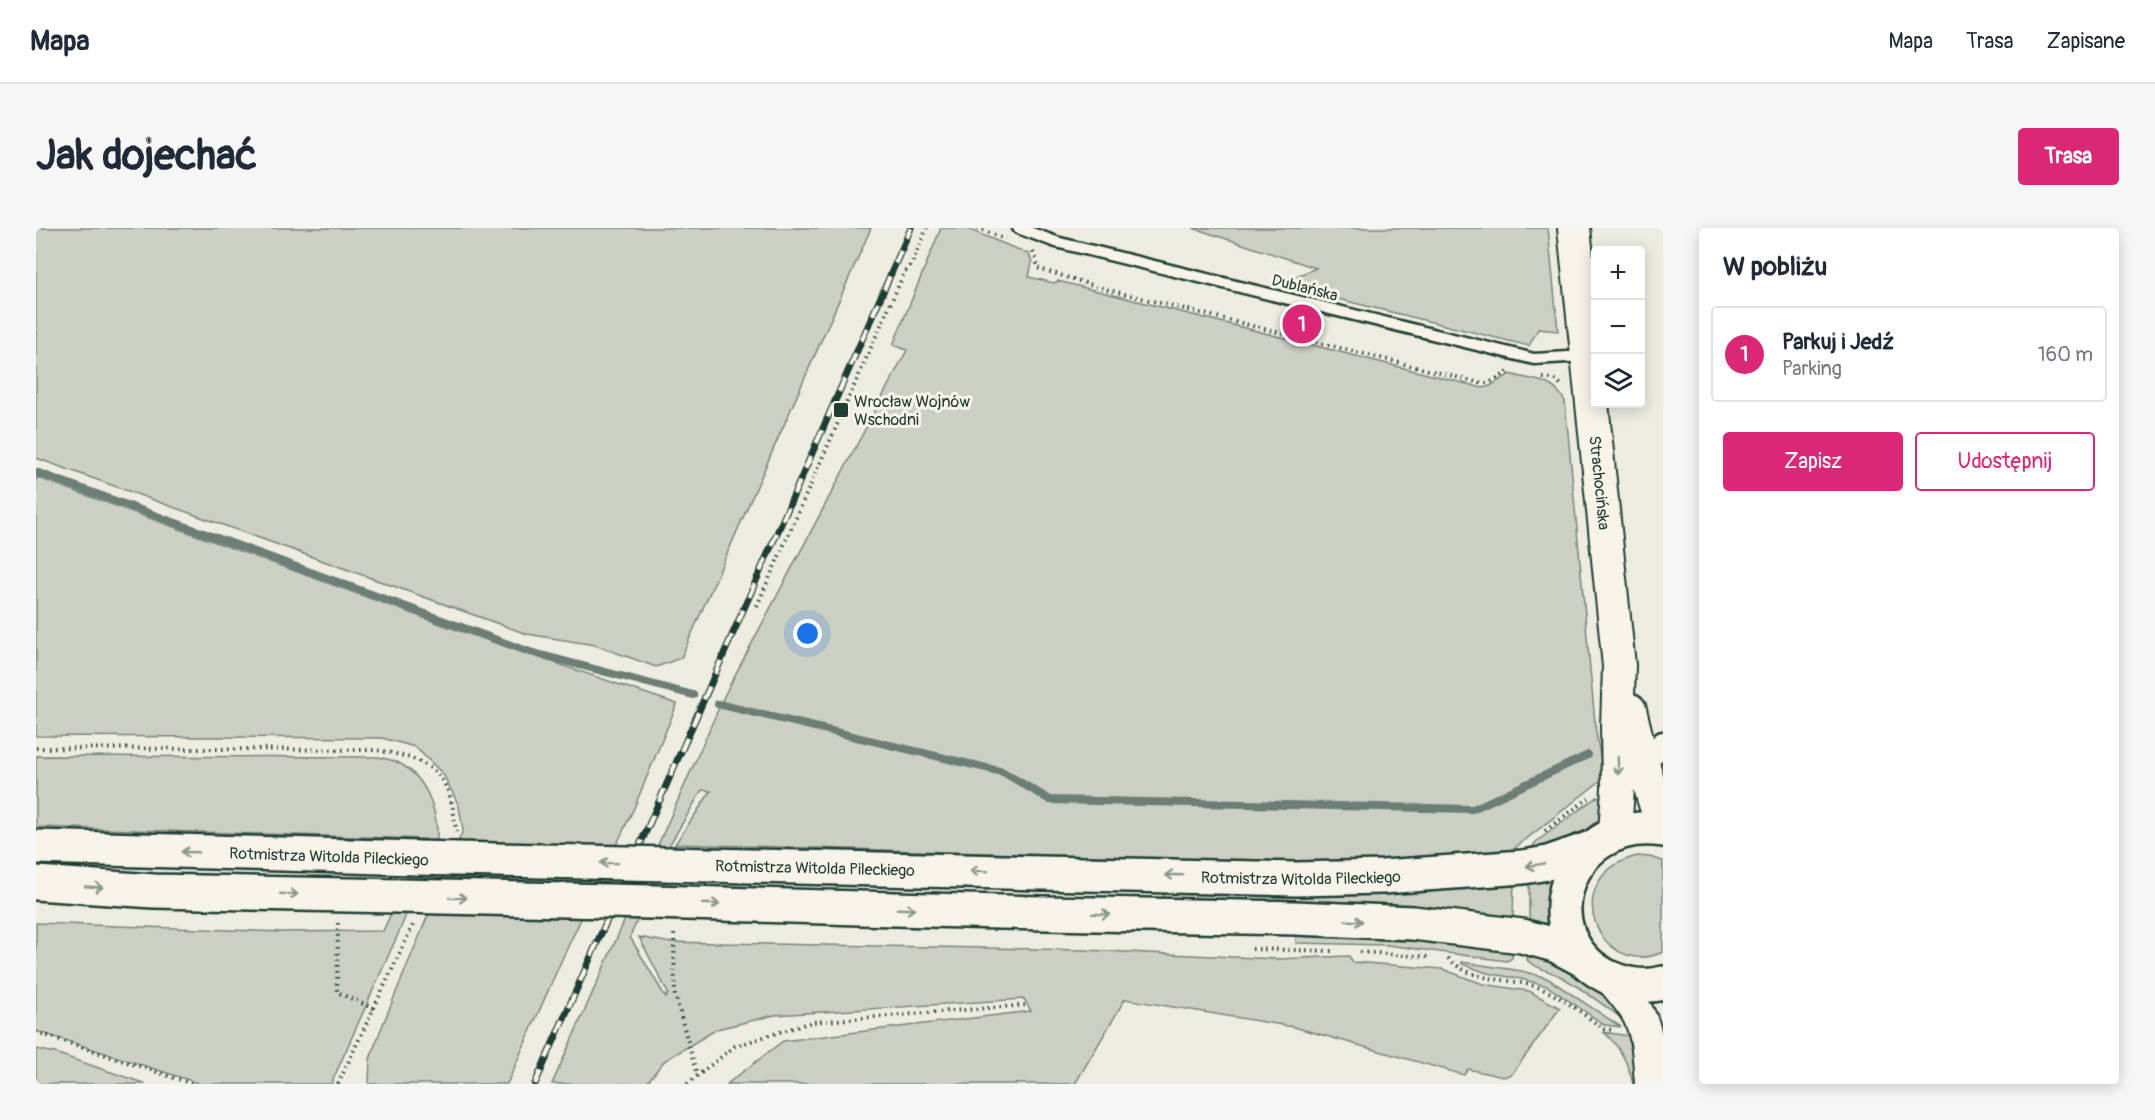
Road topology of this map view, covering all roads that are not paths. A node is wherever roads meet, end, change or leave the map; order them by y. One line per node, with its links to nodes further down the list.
1 (1018, 228): 3 (lane, Dublańska)
2 (1574, 228): 3 (street, Strachocińska)
3 (1588, 356): 4 (street, Strachocińska)
4 (1619, 666): 5 (street, Strachocińska); 7 (street, Strachocińska, one-way to 7)
5 (1653, 753): 6 (street, Strachocińska)
6 (1663, 830): 7 (main road, Rotmistrza Witolda Pileckiego)
7 (1603, 840): 8 (main road, Rotmistrza Witolda Pileckiego, one-way to 8, bridge); 10 (main road)
8 (36, 847)
9 (36, 883): 10 (main road, one-way to 10, bridge)
10 (1598, 970): 11 (main road); 12 (street)
11 (1663, 983)
12 (1651, 1084)

